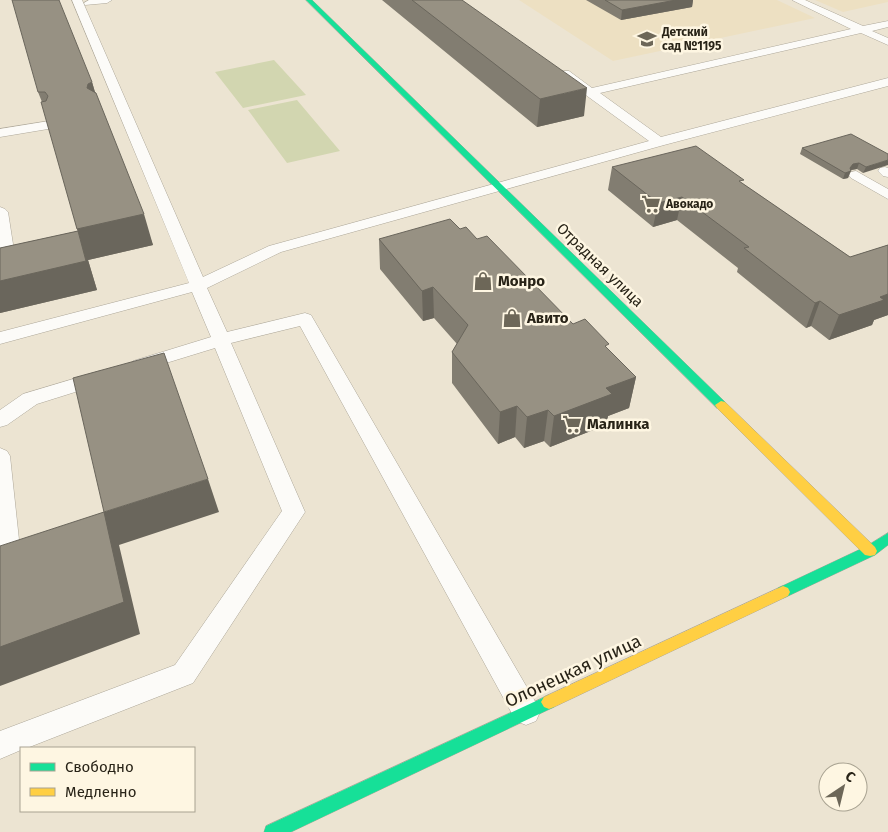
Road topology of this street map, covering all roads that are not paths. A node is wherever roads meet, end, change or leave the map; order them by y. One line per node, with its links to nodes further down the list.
1 (309, 0): 17 (street, Отрадная улица)
2 (797, 0): 6 (lane)
3 (83, 1): 4 (lane); 11 (lane)
4 (110, 2)
5 (888, 24): 6 (lane)
6 (861, 30): 7 (lane); 10 (lane)
7 (888, 42)
8 (558, 69): 10 (lane)
9 (888, 82): 15 (lane)
10 (590, 92): 15 (lane)
11 (125, 112): 12 (lane); 21 (lane)
12 (110, 114)
13 (49, 125): 14 (lane)
14 (0, 133)
15 (659, 142): 17 (lane)
16 (856, 175): 18 (lane)
17 (501, 187): 21 (lane); 27 (street, Отрадная улица)
18 (888, 194)
19 (0, 212): 20 (lane)
20 (0, 258)
21 (197, 286): 22 (lane); 23 (lane)
22 (0, 338)
23 (220, 340): 24 (lane); 29 (lane); 30 (lane)
24 (0, 420)
25 (0, 456): 28 (lane)
26 (888, 538): 27 (street, Олонецкая улица)
27 (870, 550): 29 (street, Олонецкая улица)
28 (0, 552)
29 (526, 712): 31 (street, Олонецкая улица)
30 (0, 745)
31 (272, 832)

